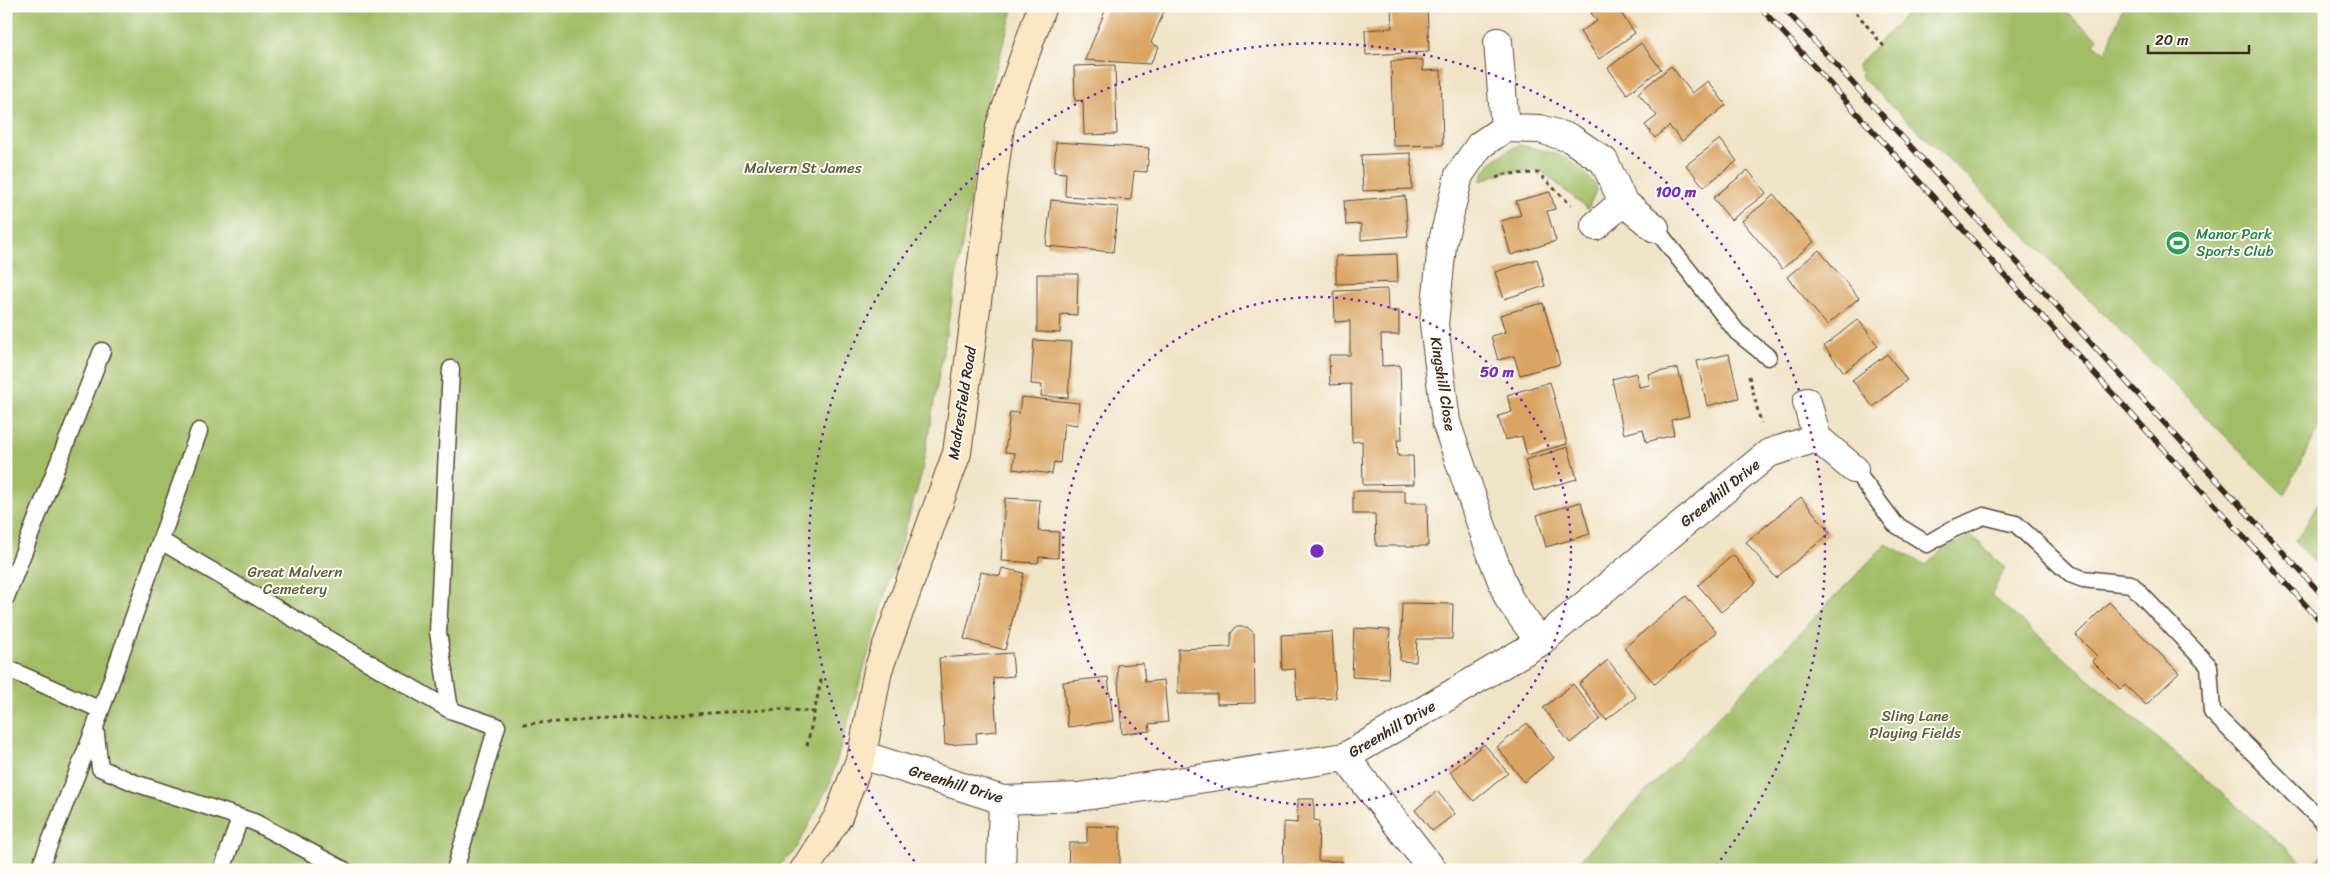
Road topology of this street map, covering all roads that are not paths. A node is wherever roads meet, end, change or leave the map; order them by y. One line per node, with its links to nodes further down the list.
1 (1042, 6): 21 (street, Madresfield Road)
2 (1498, 42): 3 (street)
3 (1505, 128): 4 (street); 16 (street, Kingshill Close)
4 (1623, 202): 5 (street); 6 (street)
5 (1595, 226)
6 (1656, 228): 8 (lane)
7 (102, 351): 15 (lane)
8 (1768, 357)
9 (451, 369): 19 (lane)
10 (1807, 402): 12 (street)
11 (199, 431): 14 (lane)
12 (1816, 438): 13 (street); 16 (street, Greenhill Drive)
13 (1854, 469): 25 (lane)
14 (161, 541): 18 (lane); 19 (lane)
15 (6, 597)
16 (1540, 642): 22 (street, Greenhill Drive)
17 (6, 668): 18 (lane)
18 (101, 710): 20 (lane)
19 (450, 710): 29 (lane)
20 (95, 727): 24 (lane); 26 (lane)
21 (862, 755): 23 (street, Greenhill Drive); 30 (street, Madresfield Road)
22 (1345, 757): 23 (street, Greenhill Drive); 32 (street)
23 (1002, 800): 31 (street)
24 (240, 818): 27 (lane); 28 (lane)
25 (2324, 823)
26 (39, 870)
27 (222, 870)
28 (344, 870)
29 (455, 870)
30 (804, 870)
31 (1001, 870)
32 (1433, 870)

